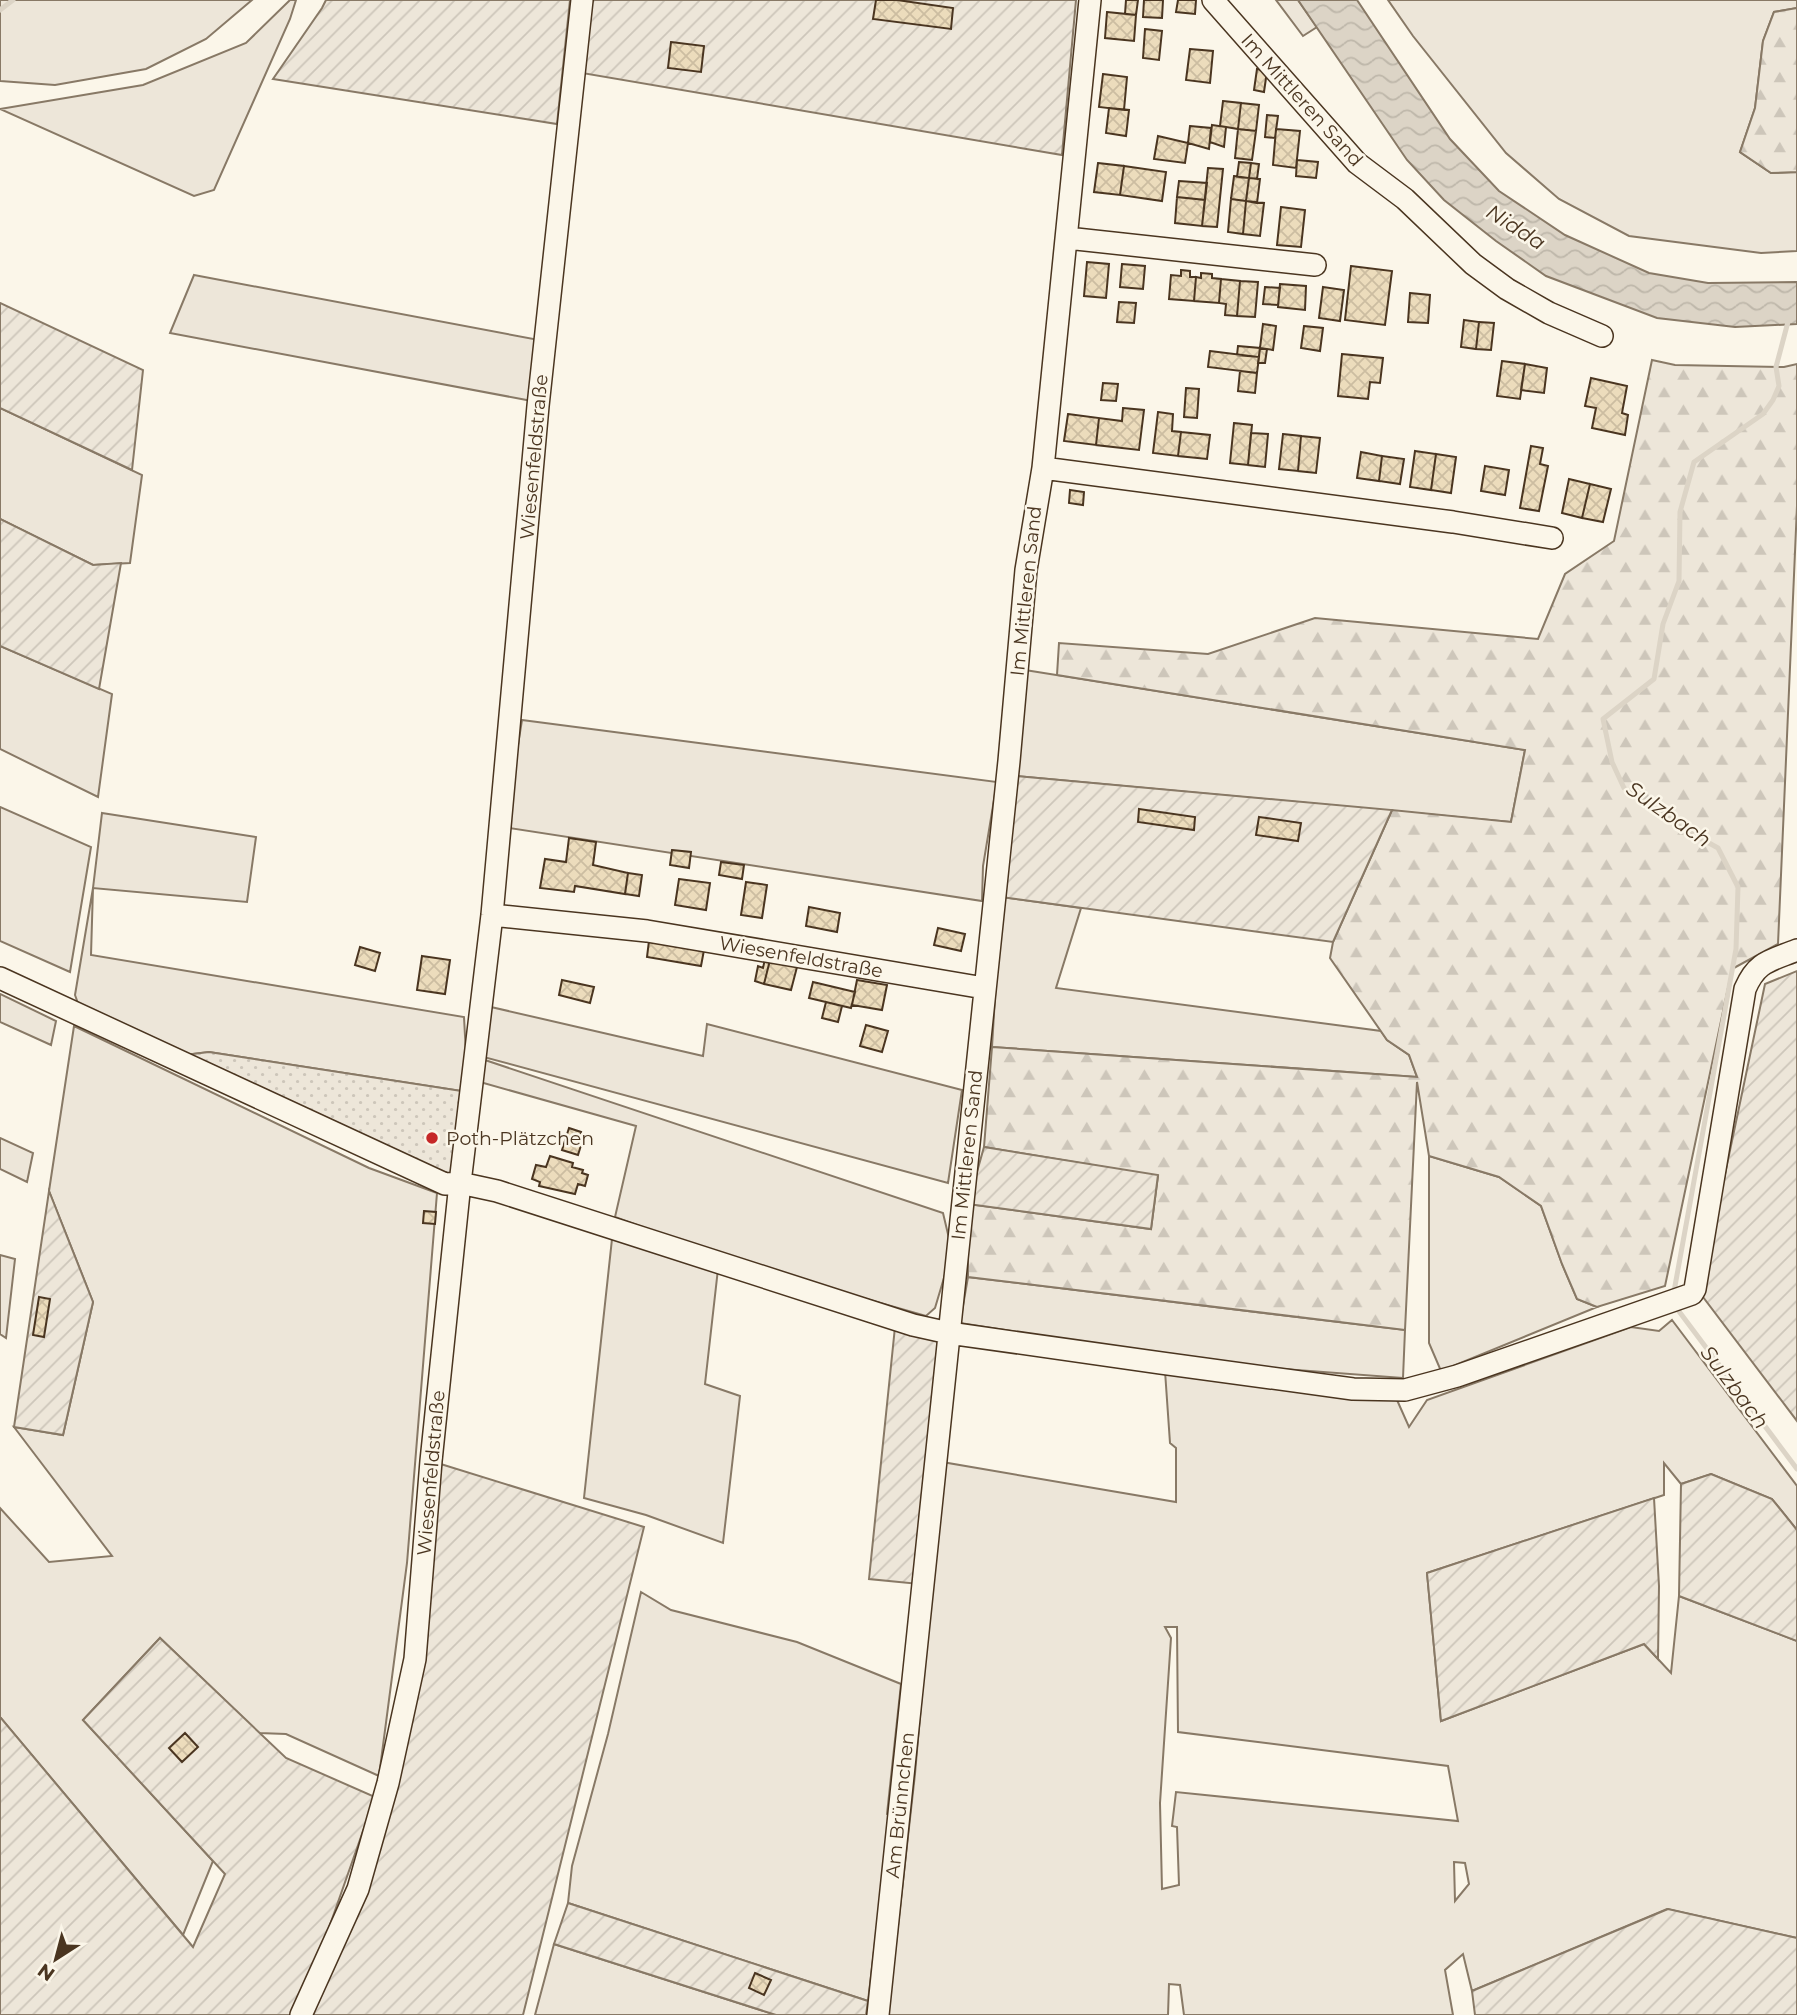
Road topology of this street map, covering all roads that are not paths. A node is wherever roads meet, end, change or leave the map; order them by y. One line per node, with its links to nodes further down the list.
1 (582, 0): 9 (street, Wiesenfeldstraße)
2 (1090, 0): 4 (street, Im Mittleren Sand)
3 (1213, 0): 6 (street, Im Mittleren Sand)
4 (1067, 238): 5 (street); 7 (street, Im Mittleren Sand)
5 (1315, 265)
6 (1602, 336)
7 (1043, 468): 8 (street); 12 (street, Im Mittleren Sand)
8 (1552, 538)
9 (492, 915): 12 (street, Wiesenfeldstraße); 13 (street, Wiesenfeldstraße)
10 (1797, 950): 14 (street)
11 (0, 978): 13 (street)
12 (984, 988): 14 (street, Im Mittleren Sand)
13 (460, 1183): 14 (street); 16 (street, Wiesenfeldstraße)
14 (949, 1334): 15 (street, Im Mittleren Sand)
15 (922, 1595): 17 (street, Am Brünnchen)
16 (301, 2015)
17 (878, 2015)

